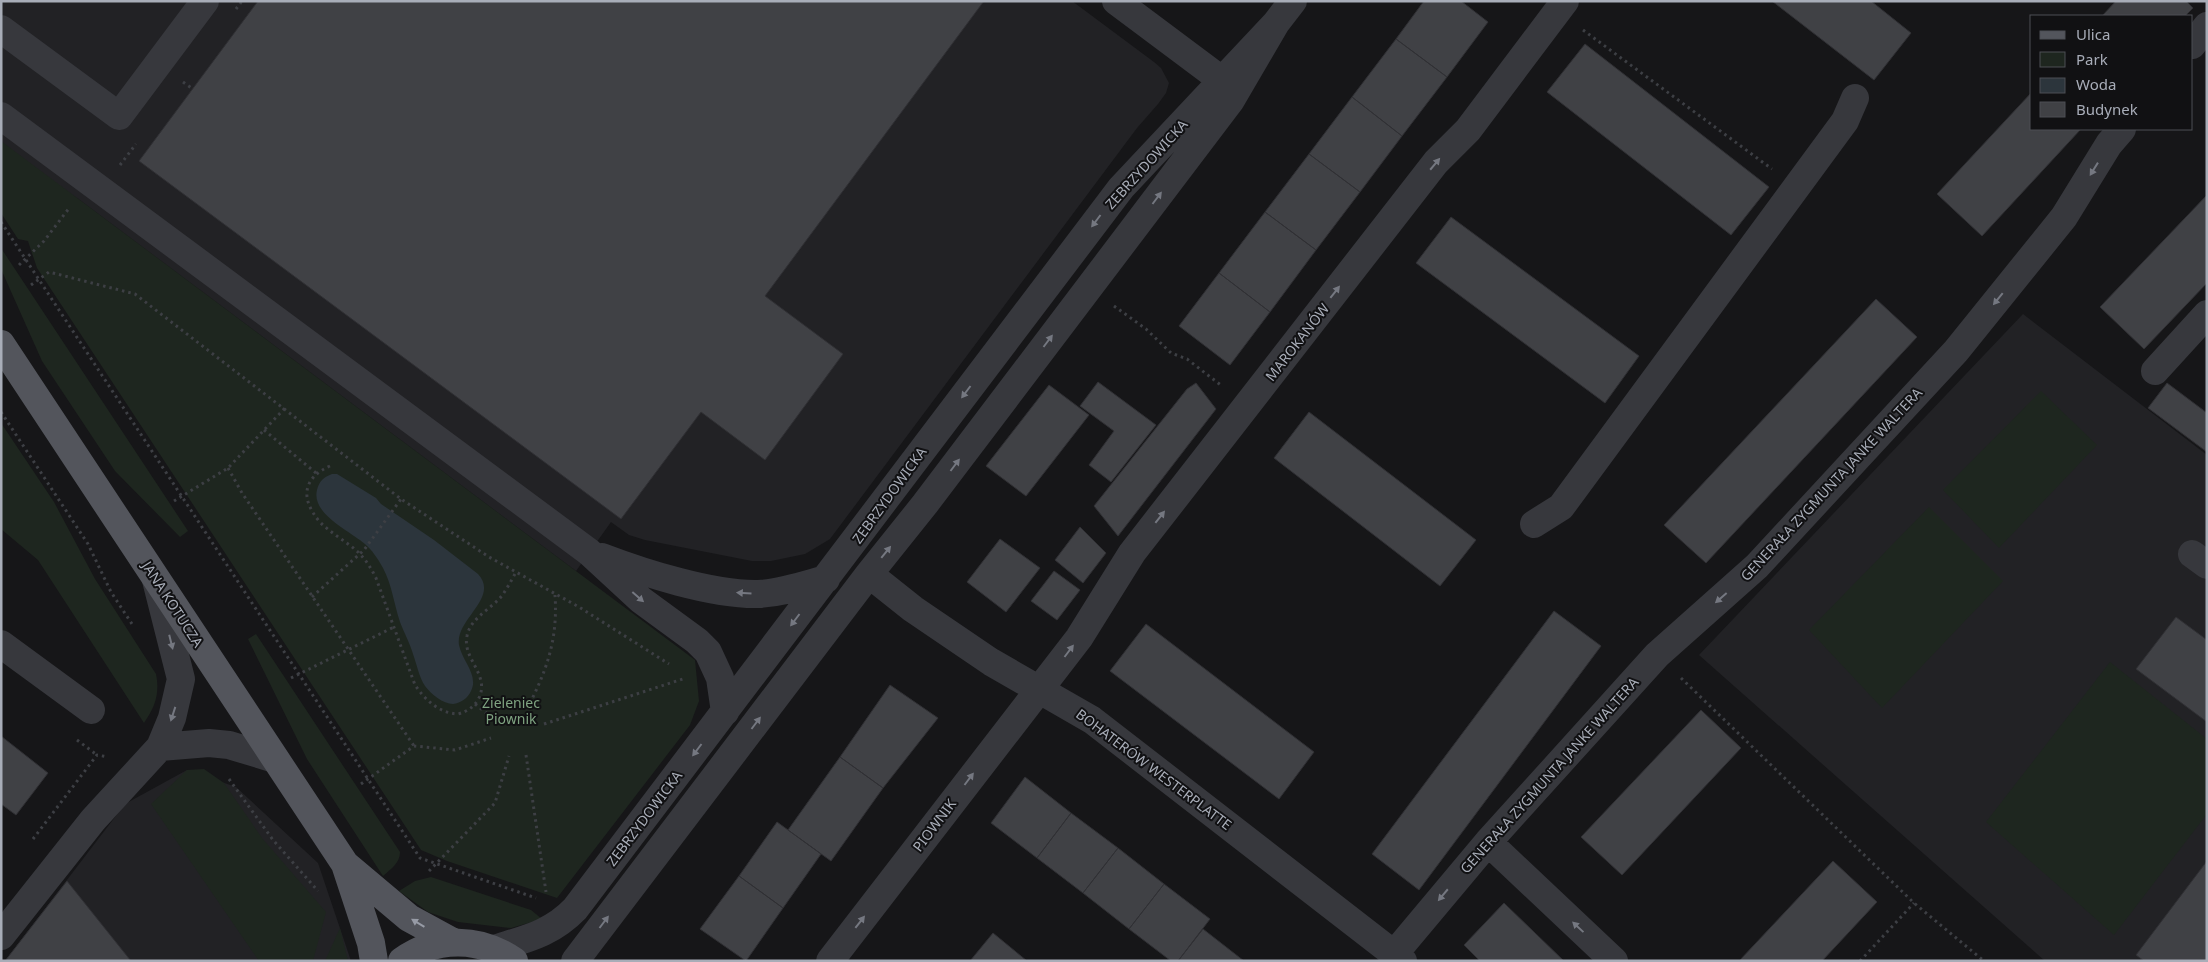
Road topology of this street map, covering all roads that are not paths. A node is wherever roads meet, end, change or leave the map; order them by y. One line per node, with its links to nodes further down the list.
1 (206, 1): 6 (street)
2 (1116, 1): 8 (street)
3 (1293, 1): 8 (street, ZEBRZYDOWICKA)
4 (1561, 6): 23 (street, MAROKANÓW, one-way to 4)
5 (2207, 26): 7 (street)
6 (1, 29)
7 (2193, 43)
8 (1229, 86): 14 (street, ZEBRZYDOWICKA, one-way to 14); 16 (street, ZEBRZYDOWICKA, one-way to 8)
9 (1855, 98): 17 (street)
10 (1, 116): 18 (street)
11 (2121, 130): 28 (street, GENERAŁA ZYGMUNTA JANKE WALTERA, one-way to 28)
12 (2207, 314): 15 (street)
13 (1, 344): 20 (main road, JANA KOTUCZA)
14 (982, 353): 16 (street); 21 (street, ZEBRZYDOWICKA, one-way to 21)
15 (2155, 371)
16 (1019, 380): 19 (street, ZEBRZYDOWICKA, one-way to 16)
17 (1534, 524)
18 (589, 552): 21 (street, one-way to 18); 25 (street, one-way to 25)
19 (869, 574): 23 (street, BOHATERÓW WESTERPLATTE); 36 (street, ZEBRZYDOWICKA, one-way to 19)
20 (155, 577): 26 (street, one-way to 26); 27 (main road, JANA KOTUCZA)
21 (826, 579): 25 (street, ZEBRZYDOWICKA, one-way to 25)
22 (1, 644): 24 (street)
23 (1038, 689): 33 (street, BOHATERÓW WESTERPLATTE); 37 (street, PIOWNIK, one-way to 23)
24 (91, 710)
25 (725, 712): 32 (street, ZEBRZYDOWICKA, one-way to 32)
26 (160, 747): 27 (street); 30 (street)
27 (275, 759): 29 (main road, JANA KOTUCZA)
28 (1488, 842): 33 (street, GENERAŁA ZYGMUNTA JANKE WALTERA, one-way to 33); 38 (street, one-way to 28)
29 (345, 864): 31 (main road, JANA KOTUCZA, one-way to 29); 34 (main road, JANA KOTUCZA)
30 (1, 936)
31 (453, 942): 32 (main road); 35 (main road)
32 (504, 955)
33 (1399, 957)
34 (374, 961)
35 (402, 961)
36 (575, 961)
37 (830, 961)
38 (1614, 961)

